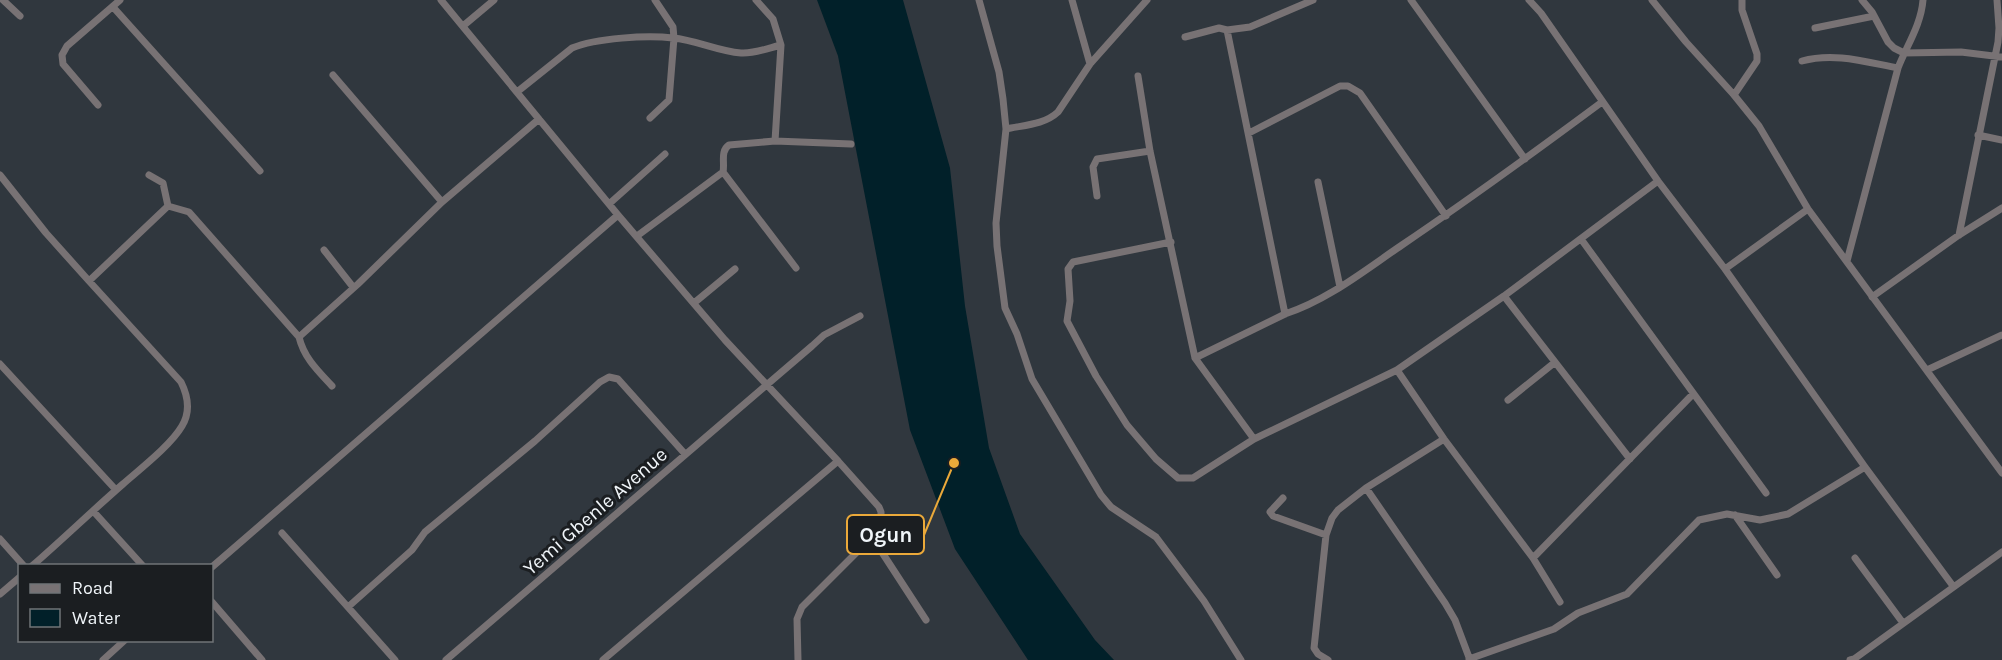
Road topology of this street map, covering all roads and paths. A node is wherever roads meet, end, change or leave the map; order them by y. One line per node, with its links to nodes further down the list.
1 (3, 0): 19 (street)
2 (120, 0): 18 (street)
3 (441, 0): 21 (street)
4 (494, 0): 21 (street)
5 (655, 0): 25 (street)
6 (756, 0): 26 (street)
7 (979, 0): 40 (street)
8 (1072, 0): 30 (street)
9 (1147, 0): 30 (street)
10 (1312, 0): 23 (street)
11 (1411, 0): 48 (street)
12 (1529, 0): 36 (street)
13 (1652, 0): 35 (street)
14 (1742, 0): 35 (street)
15 (1862, 0): 20 (street)
16 (1923, 0): 27 (street)
17 (1997, 0): 28 (street)
18 (113, 7): 37 (street); 49 (street)
19 (20, 16)
20 (1874, 16): 22 (street); 27 (street)
21 (463, 26): 34 (street)
22 (1815, 28)
23 (1227, 30): 24 (street); 41 (street)
24 (1185, 37)
25 (674, 38): 26 (street); 34 (street); 38 (street)
26 (781, 45): 44 (street)
27 (1904, 53): 28 (street); 31 (street)
28 (1998, 56): 42 (street)
29 (1802, 61): 31 (street)
30 (1090, 64): 40 (street)
31 (1898, 68): 68 (street)
32 (333, 75): 56 (street)
33 (1138, 76): 46 (street)
34 (517, 92): 39 (street)
35 (1734, 95): 60 (street)
36 (1602, 102): 48 (street); 53 (street)
37 (98, 105)
38 (650, 118)
39 (539, 119): 56 (street); 57 (street)
40 (1006, 129): 132 (street)
41 (1249, 133): 62 (street); 78 (street)
42 (1978, 135): 43 (street); 63 (street)
43 (2002, 140)
44 (775, 141): 45 (street); 50 (street)
45 (850, 144)
46 (1150, 151): 55 (street); 66 (street)
47 (665, 154): 57 (street)
48 (1526, 159): 62 (street)
49 (260, 171)
50 (723, 172): 64 (street); 69 (street)
51 (0, 175): 72 (street)
52 (149, 175): 58 (street)
53 (1658, 181): 65 (street); 71 (street)
54 (1318, 182): 74 (street)
55 (1097, 196)
56 (442, 202): 73 (street)
57 (609, 204): 61 (street)
58 (168, 206): 72 (street); 81 (street)
59 (2002, 208): 63 (street)
60 (1808, 209): 68 (street); 71 (street)
61 (618, 215): 64 (street); 114 (street)
62 (1446, 216): 74 (street)
63 (1959, 235): 76 (street)
64 (637, 236): 77 (street)
65 (1581, 239): 75 (street); 89 (street)
66 (1171, 242): 82 (street); 91 (street)
67 (324, 250): 73 (street)
68 (1847, 261): 76 (street)
69 (796, 268)
70 (735, 269): 77 (street)
71 (1725, 269): 96 (street)
72 (89, 281): 99 (street)
73 (353, 287): 81 (street)
74 (1340, 287): 78 (street)
75 (1504, 296): 83 (street); 86 (street)
76 (1872, 297): 85 (street)
77 (694, 303): 88 (street)
78 (1285, 314): 82 (street)
79 (860, 315): 88 (street, Yemi Gbenle Avenue)
80 (2002, 335): 85 (street)
81 (299, 338): 87 (street)
82 (1195, 358): 91 (street)
83 (1554, 363): 90 (street); 94 (street)
84 (0, 364): 99 (street)
85 (1927, 369): 97 (street)
86 (1397, 370): 91 (street); 92 (street)
87 (332, 386)
88 (766, 386): 93 (street, Yemi Gbenle Avenue); 95 (street)
89 (1693, 394): 94 (street); 100 (street)
90 (1509, 400)
91 (1254, 439)
92 (1444, 439): 98 (street); 109 (street)
93 (686, 454): 121 (street); 129 (street, Yemi Gbenle Avenue)
94 (1630, 459): 109 (street)
95 (838, 461): 106 (street); 130 (street)
96 (1865, 467): 103 (street); 117 (street)
97 (2002, 473)
98 (1366, 488): 105 (street); 125 (street)
99 (117, 490): 102 (street)
100 (1766, 493)
101 (1283, 498): 105 (street)
102 (94, 512): 112 (street); 113 (street)
103 (1735, 515): 115 (street); 125 (street)
104 (282, 533): 121 (street)
105 (1326, 535): 133 (street)
106 (872, 537): 122 (street); 131 (street)
107 (0, 539): 111 (street)
108 (2002, 552): 117 (street)
109 (1533, 558): 119 (street)
110 (1854, 558): 123 (street)
111 (22, 564)
112 (34, 564)
113 (141, 564)
114 (213, 566)
115 (1777, 575)
116 (18, 579): 118 (street)
117 (1953, 586): 123 (street)
118 (0, 594)
119 (1560, 602)
120 (213, 603): 127 (street)
121 (348, 607): 128 (street)
122 (926, 620)
123 (1903, 623): 134 (street)
124 (123, 642): 126 (street)
125 (1469, 659)
126 (103, 660)
127 (262, 660)
128 (395, 660)
129 (446, 660)
130 (603, 660)
131 (798, 660)
132 (1241, 660)
133 (1328, 660)
134 (1853, 660)

